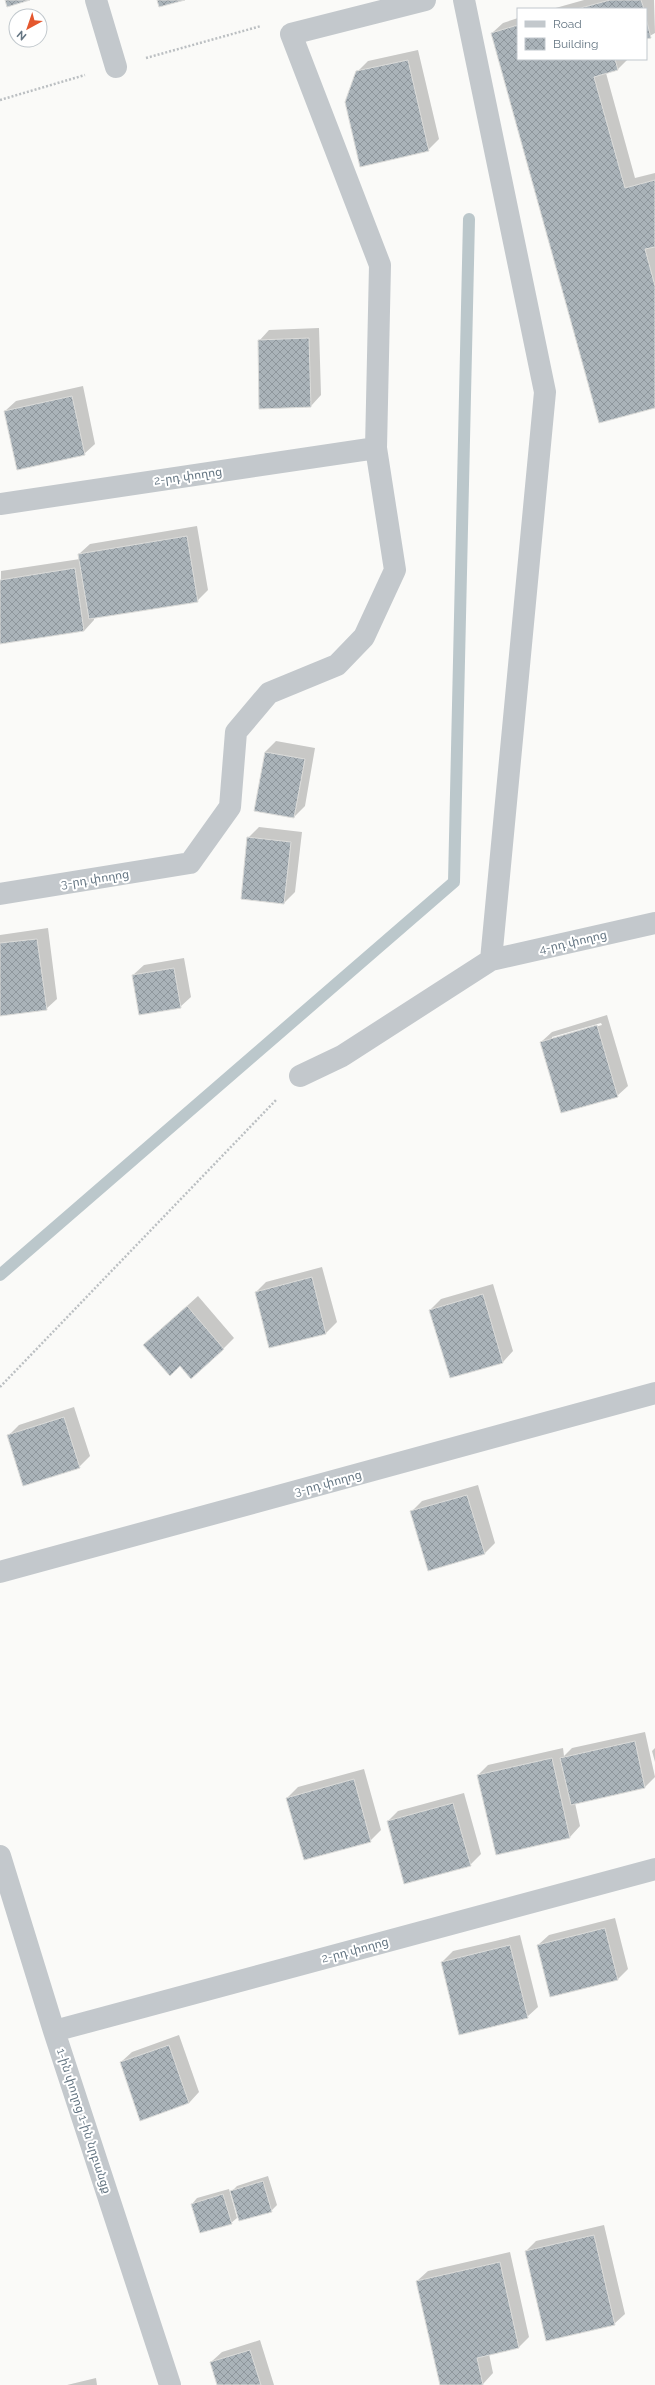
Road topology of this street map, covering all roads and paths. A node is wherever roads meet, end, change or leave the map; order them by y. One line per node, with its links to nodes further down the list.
1 (96, 0): 5 (street)
2 (425, 0): 7 (street)
3 (464, 0): 11 (street)
4 (269, 24): 5 (path)
5 (116, 67): 6 (path)
6 (0, 100)
7 (376, 448): 8 (street, 2-րդ փողոց); 9 (street, 3-րդ փողոց)
8 (0, 504)
9 (0, 894)
10 (655, 923): 11 (street, 4-րդ փողոց)
11 (491, 960): 12 (street)
12 (300, 1076): 13 (path)
13 (0, 1387)
14 (655, 1393): 15 (street, 3-րդ փողոց)
15 (0, 1572)
16 (0, 1856): 18 (street, 1-ին փողոց 1-ին նրբանցք)
17 (655, 1869): 18 (street, 2-րդ փողոց)
18 (54, 2031): 19 (street, 1-ին փողոց 1-ին նրբանցք)
19 (170, 2385)

